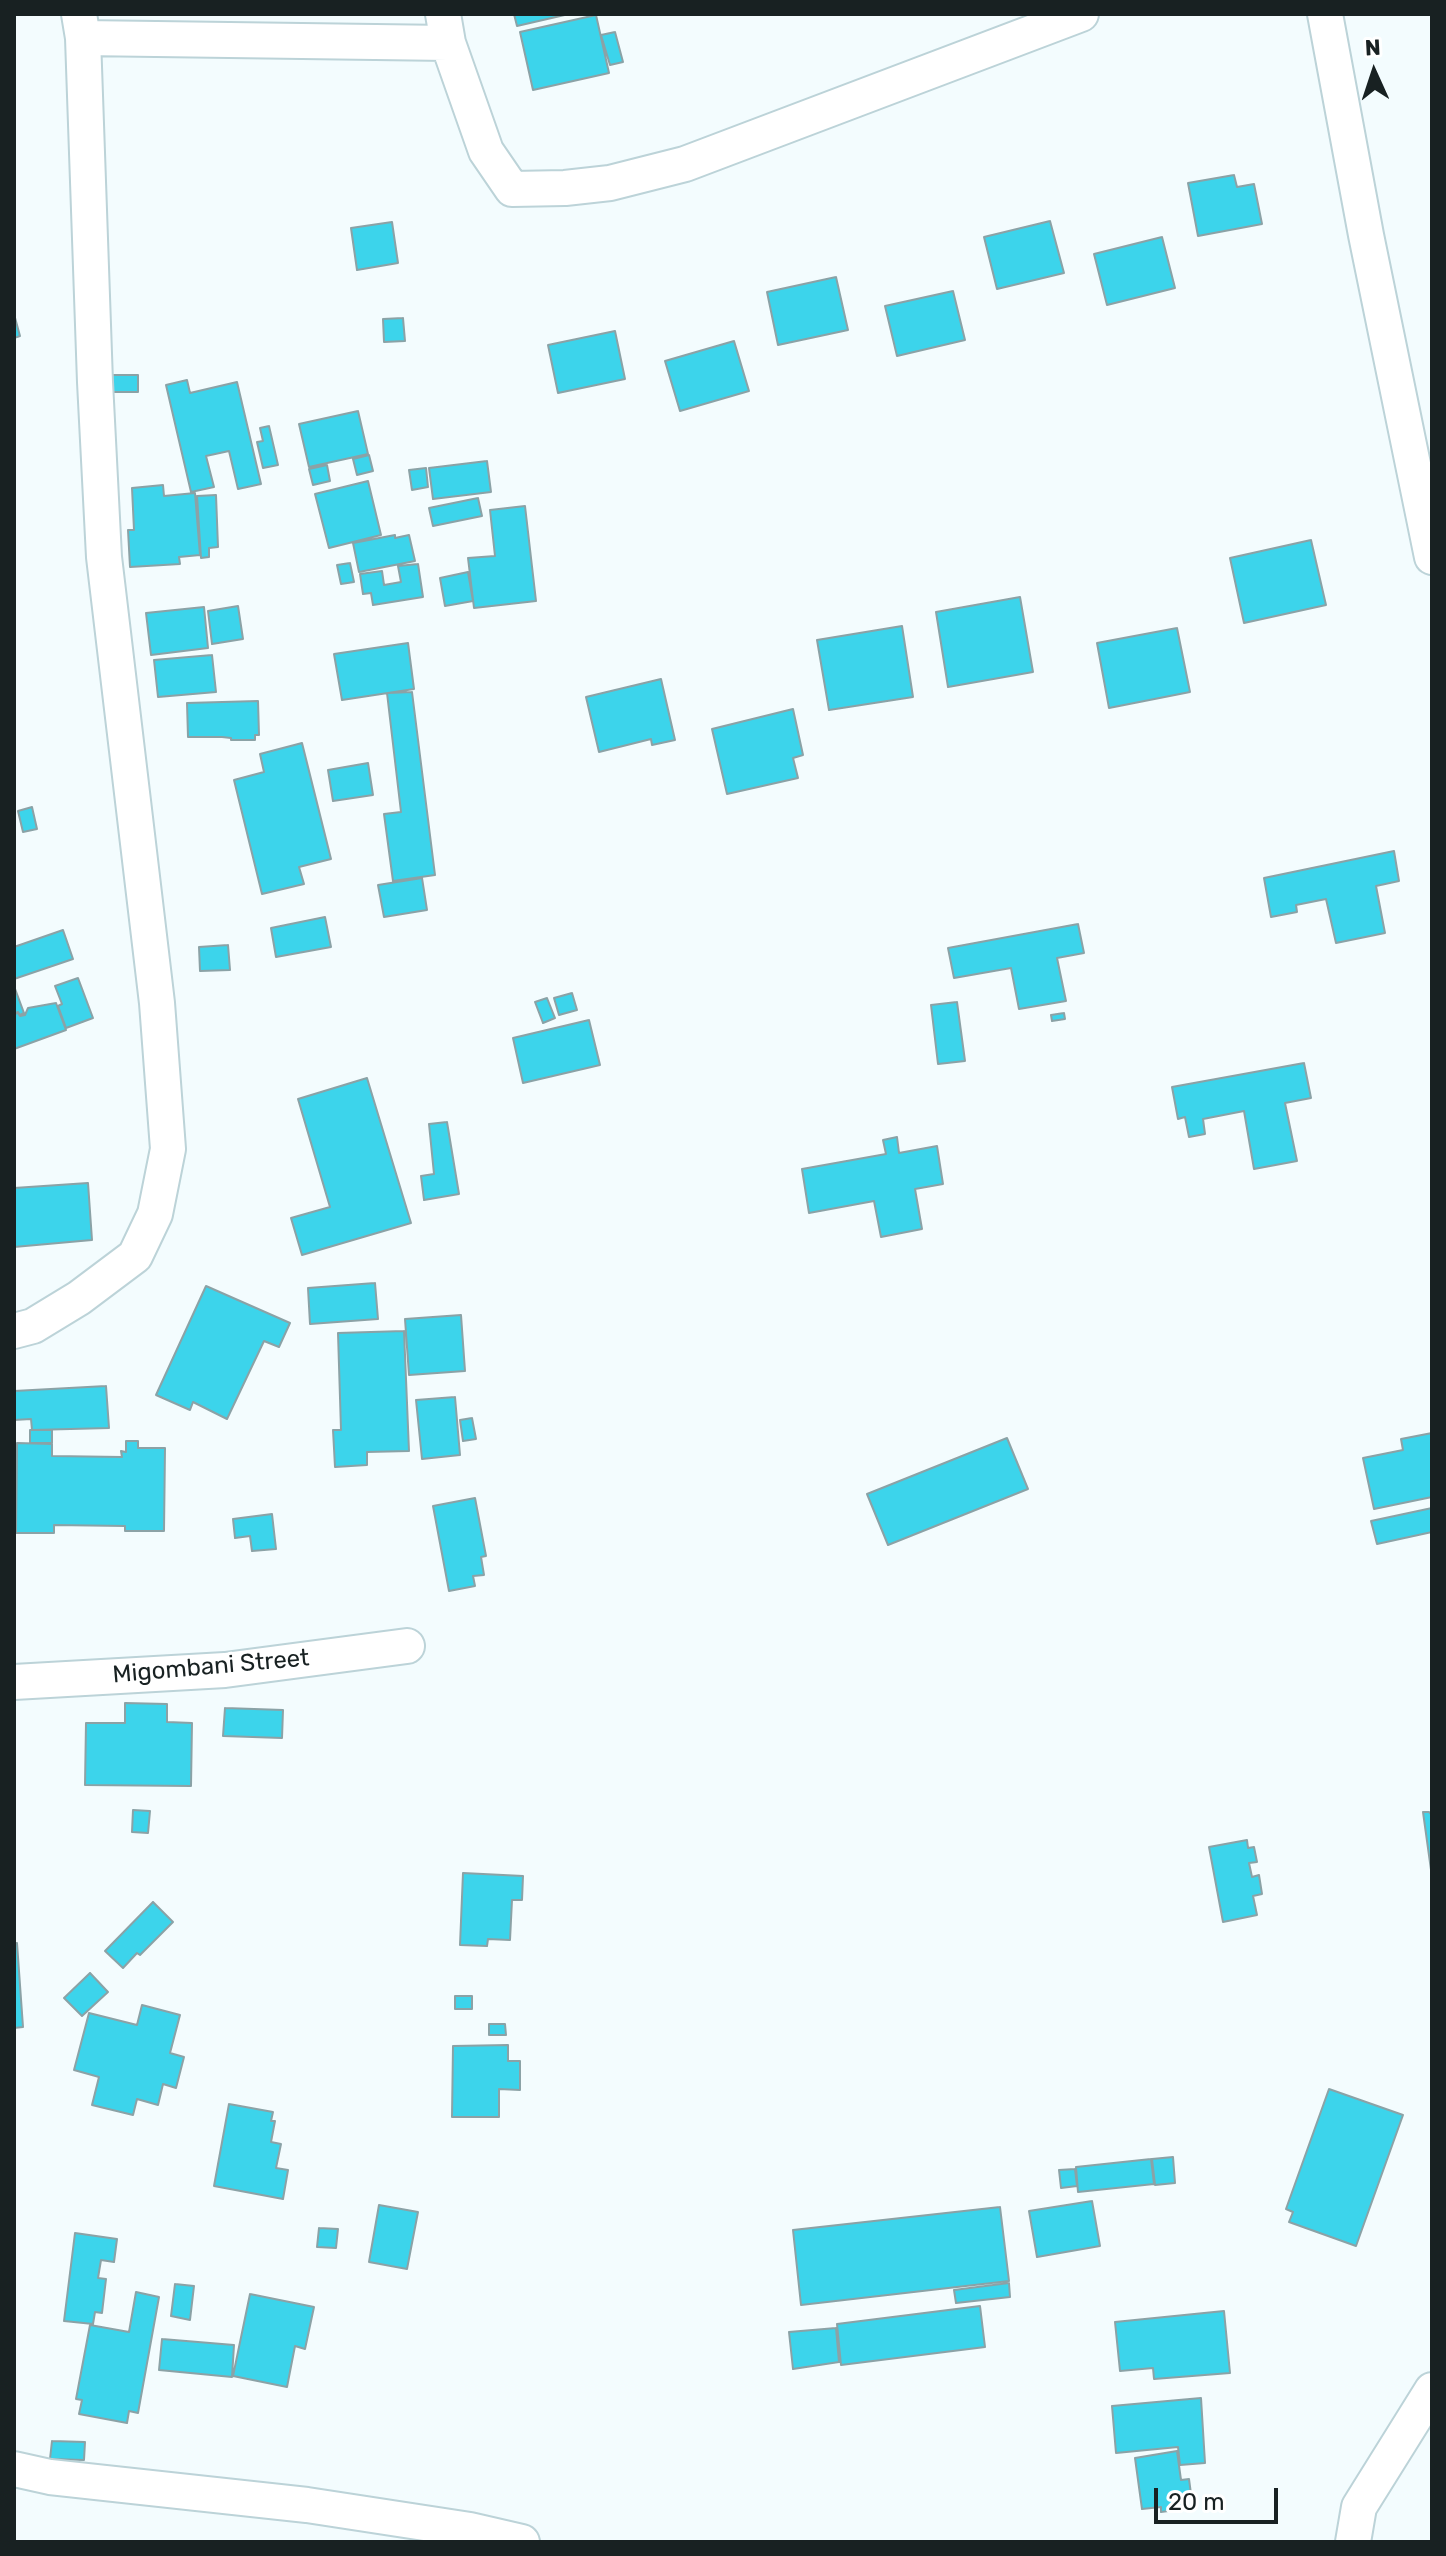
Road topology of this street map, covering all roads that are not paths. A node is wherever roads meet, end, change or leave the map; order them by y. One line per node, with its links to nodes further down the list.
1 (1081, 14): 4 (street)
2 (1325, 14): 5 (street)
3 (81, 26): 4 (street); 6 (street)
4 (446, 28)
5 (1432, 557)
6 (14, 1331)
7 (407, 1646): 8 (street, Migombani Street)
8 (14, 1682)
9 (1432, 2390): 12 (street)
10 (14, 2469): 11 (street)
11 (522, 2542)
12 (1353, 2542)

